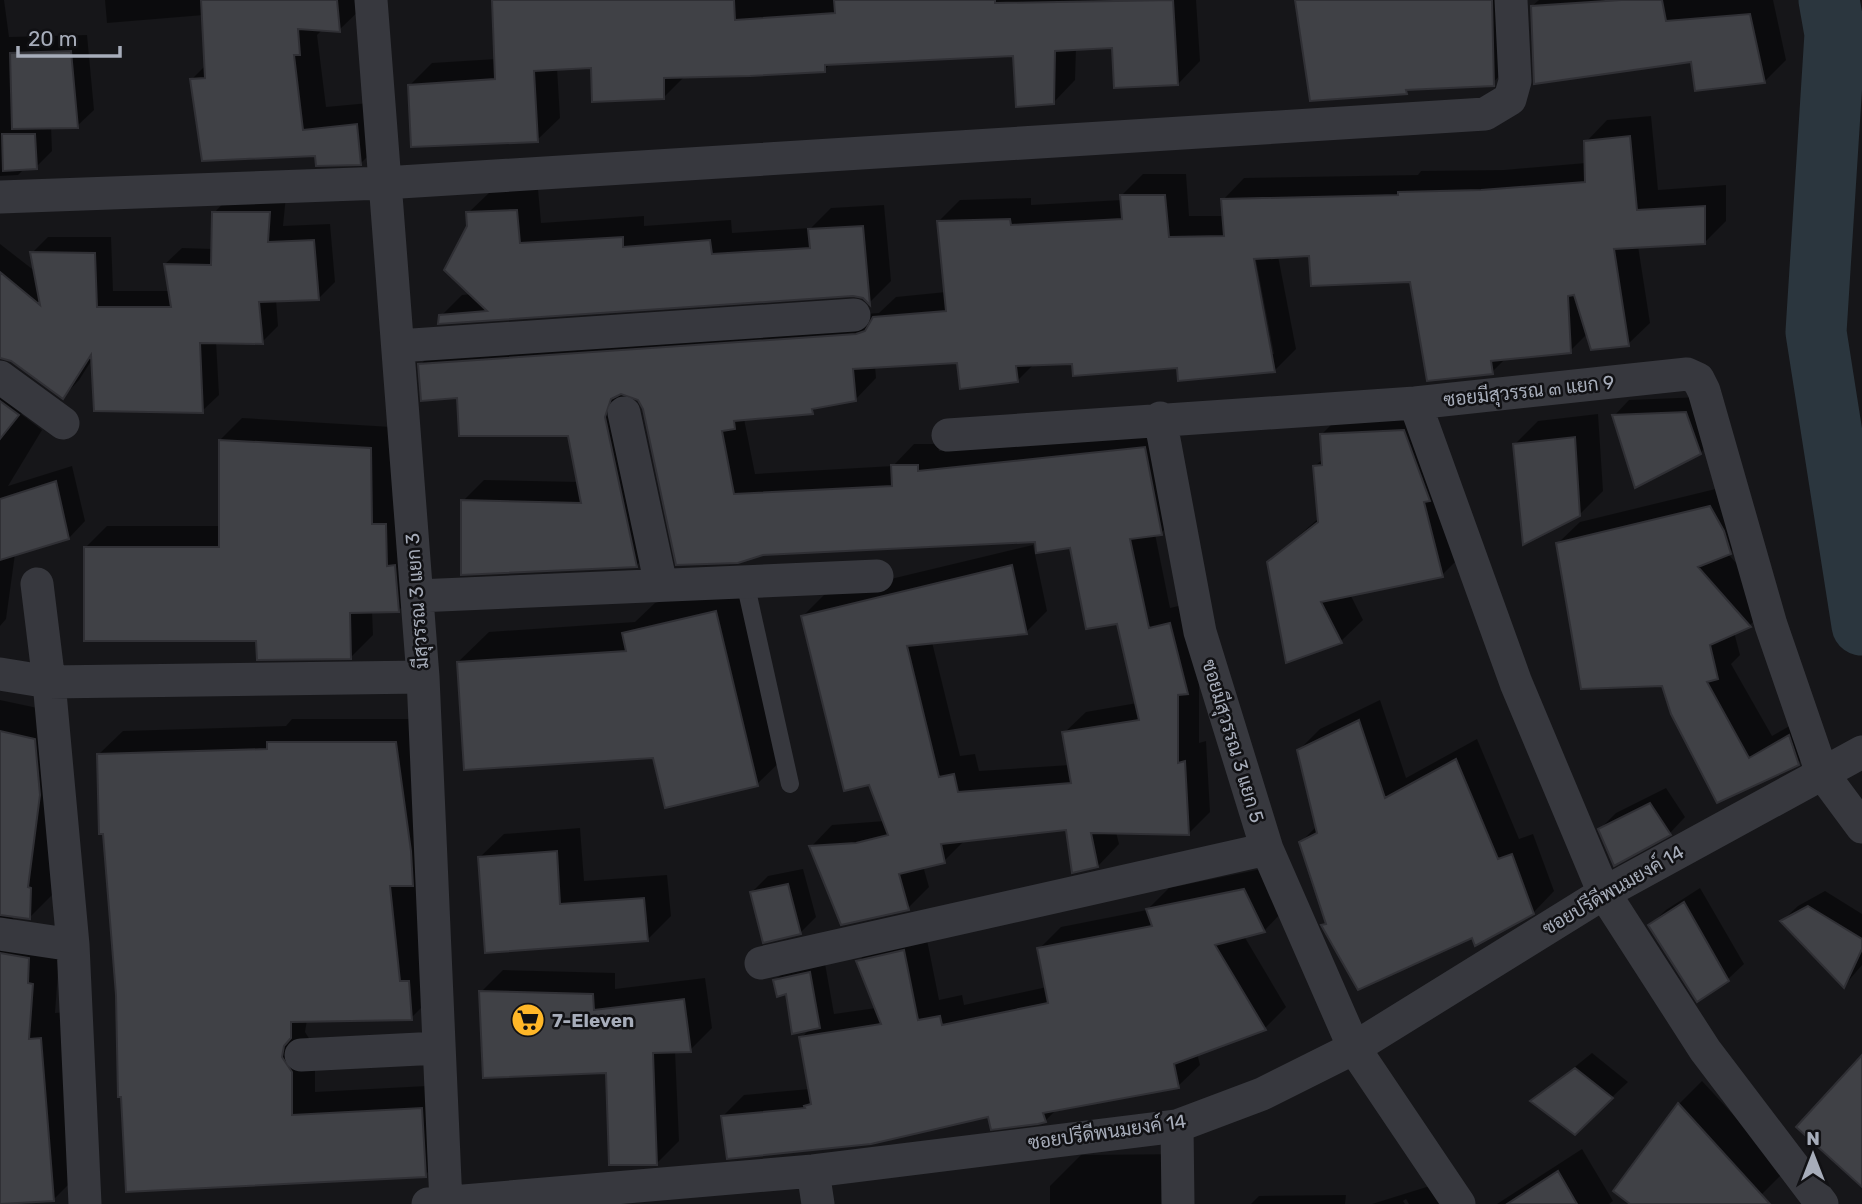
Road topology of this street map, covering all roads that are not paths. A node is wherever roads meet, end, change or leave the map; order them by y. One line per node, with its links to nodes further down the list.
1 (371, 0): 3 (street, มีสุวรรณ 3 แยก 3)
2 (1511, 0): 3 (street)
3 (384, 183): 4 (street); 6 (street, มีสุวรรณ 3 แยก 3)
4 (0, 197)
5 (854, 315): 6 (street)
6 (398, 346): 17 (street, มีสุวรรณ 3 แยก 3)
7 (0, 377): 11 (street)
8 (1415, 403): 10 (street, ซอยมีสุวรรณ ๓ แยก 9); 22 (street, ซอยมีสุวรรณ ๓ แยก 9); 26 (street)
9 (624, 413): 16 (street)
10 (1160, 418): 12 (street, ซอยมีสุวรรณ ๓ แยก 9); 25 (street, ซอยมีสุวรรณ 3 แยก 5)
11 (64, 424)
12 (948, 435)
13 (877, 576): 14 (street)
14 (744, 582): 16 (street); 23 (lane)
15 (37, 584): 20 (street)
16 (661, 586): 17 (street)
17 (417, 596): 19 (street, มีสุวรรณ 3 แยก 3)
18 (0, 674): 20 (street)
19 (423, 677): 20 (street); 30 (street, มีสุวรรณ 3 แยก 3)
20 (49, 682): 28 (street)
21 (1862, 752): 22 (street, ซอยปรีดีพนมยงค์ 14)
22 (1822, 773): 24 (street, ซอยมีสุวรรณ ๓ แยก 9); 26 (street, ซอยปรีดีพนมยงค์ 14)
23 (790, 784)
24 (1862, 827)
25 (1267, 849): 29 (street); 31 (street, ซอยมีสุวรรณ 3 แยก 5)
26 (1604, 893): 31 (street, ซอยปรีดีพนมยงค์ 14); 40 (street)
27 (0, 934): 28 (street)
28 (73, 945): 36 (street)
29 (761, 963)
30 (439, 1048): 32 (street); 35 (street, มีสุวรรณ 3 แยก 3)
31 (1354, 1048): 33 (street, ซอยปรีดีพนมยงค์ 14); 39 (street, ซอยมีสุวรรณ 3 แยก 5)
32 (301, 1055)
33 (1177, 1126): 34 (street, ซอยปรีดีพนมยงค์ 14); 38 (street)
34 (813, 1171): 35 (street, ซอยปรีดีพนมยงค์ 14); 37 (street)
35 (440, 1203)
36 (85, 1204)
37 (818, 1204)
38 (1178, 1204)
39 (1459, 1204)
40 (1822, 1204)

